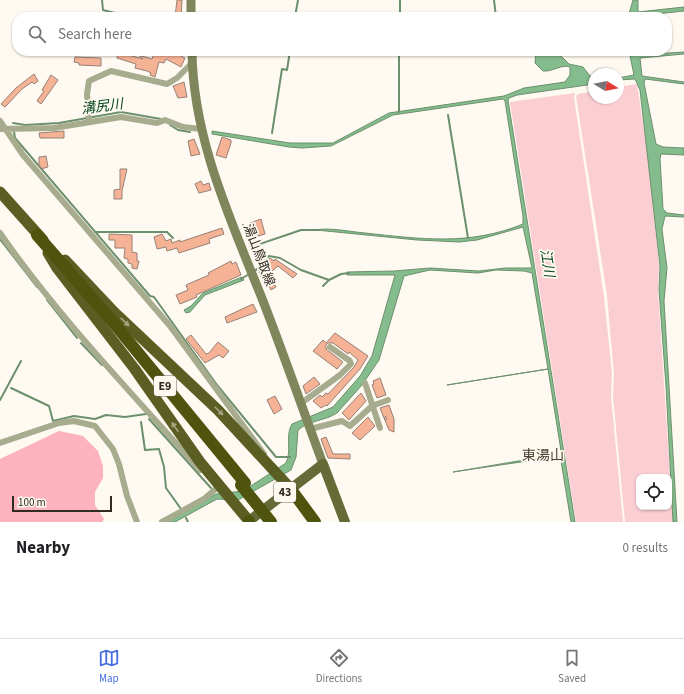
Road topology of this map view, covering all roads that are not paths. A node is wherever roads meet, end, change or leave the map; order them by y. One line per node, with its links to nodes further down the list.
1 (191, 0): 2 (main road)
2 (191, 12)
3 (192, 56): 4 (main road, 湯山鳥取線)
4 (192, 63): 6 (street); 8 (main road, 湯山鳥取線)
5 (0, 121): 7 (street)
6 (89, 122): 7 (street); 8 (street)
7 (3, 129): 21 (street)
8 (201, 129): 15 (main road, 湯山鳥取線)
9 (0, 192): 11 (highway)
10 (0, 233): 23 (street)
11 (38, 235): 21 (highway, one-way to 21); 23 (highway, one-way to 11); 24 (highway, E9)
12 (330, 347): 15 (street)
13 (365, 383): 16 (street)
14 (388, 400): 16 (street)
15 (300, 404): 18 (main road, 湯山鳥取線)
16 (372, 406): 17 (street); 18 (street)
17 (380, 428)
18 (310, 429): 20 (main road, 湯山鳥取線)
19 (0, 443): 25 (street)
20 (323, 464): 22 (main road, 43); 29 (main road)
21 (270, 465): 22 (highway)
22 (290, 488): 27 (main road, 43); 28 (highway)
23 (222, 489): 26 (street); 27 (highway)
24 (274, 521)
25 (137, 522)
26 (162, 522)
27 (249, 522)
28 (315, 522)
29 (345, 522)

